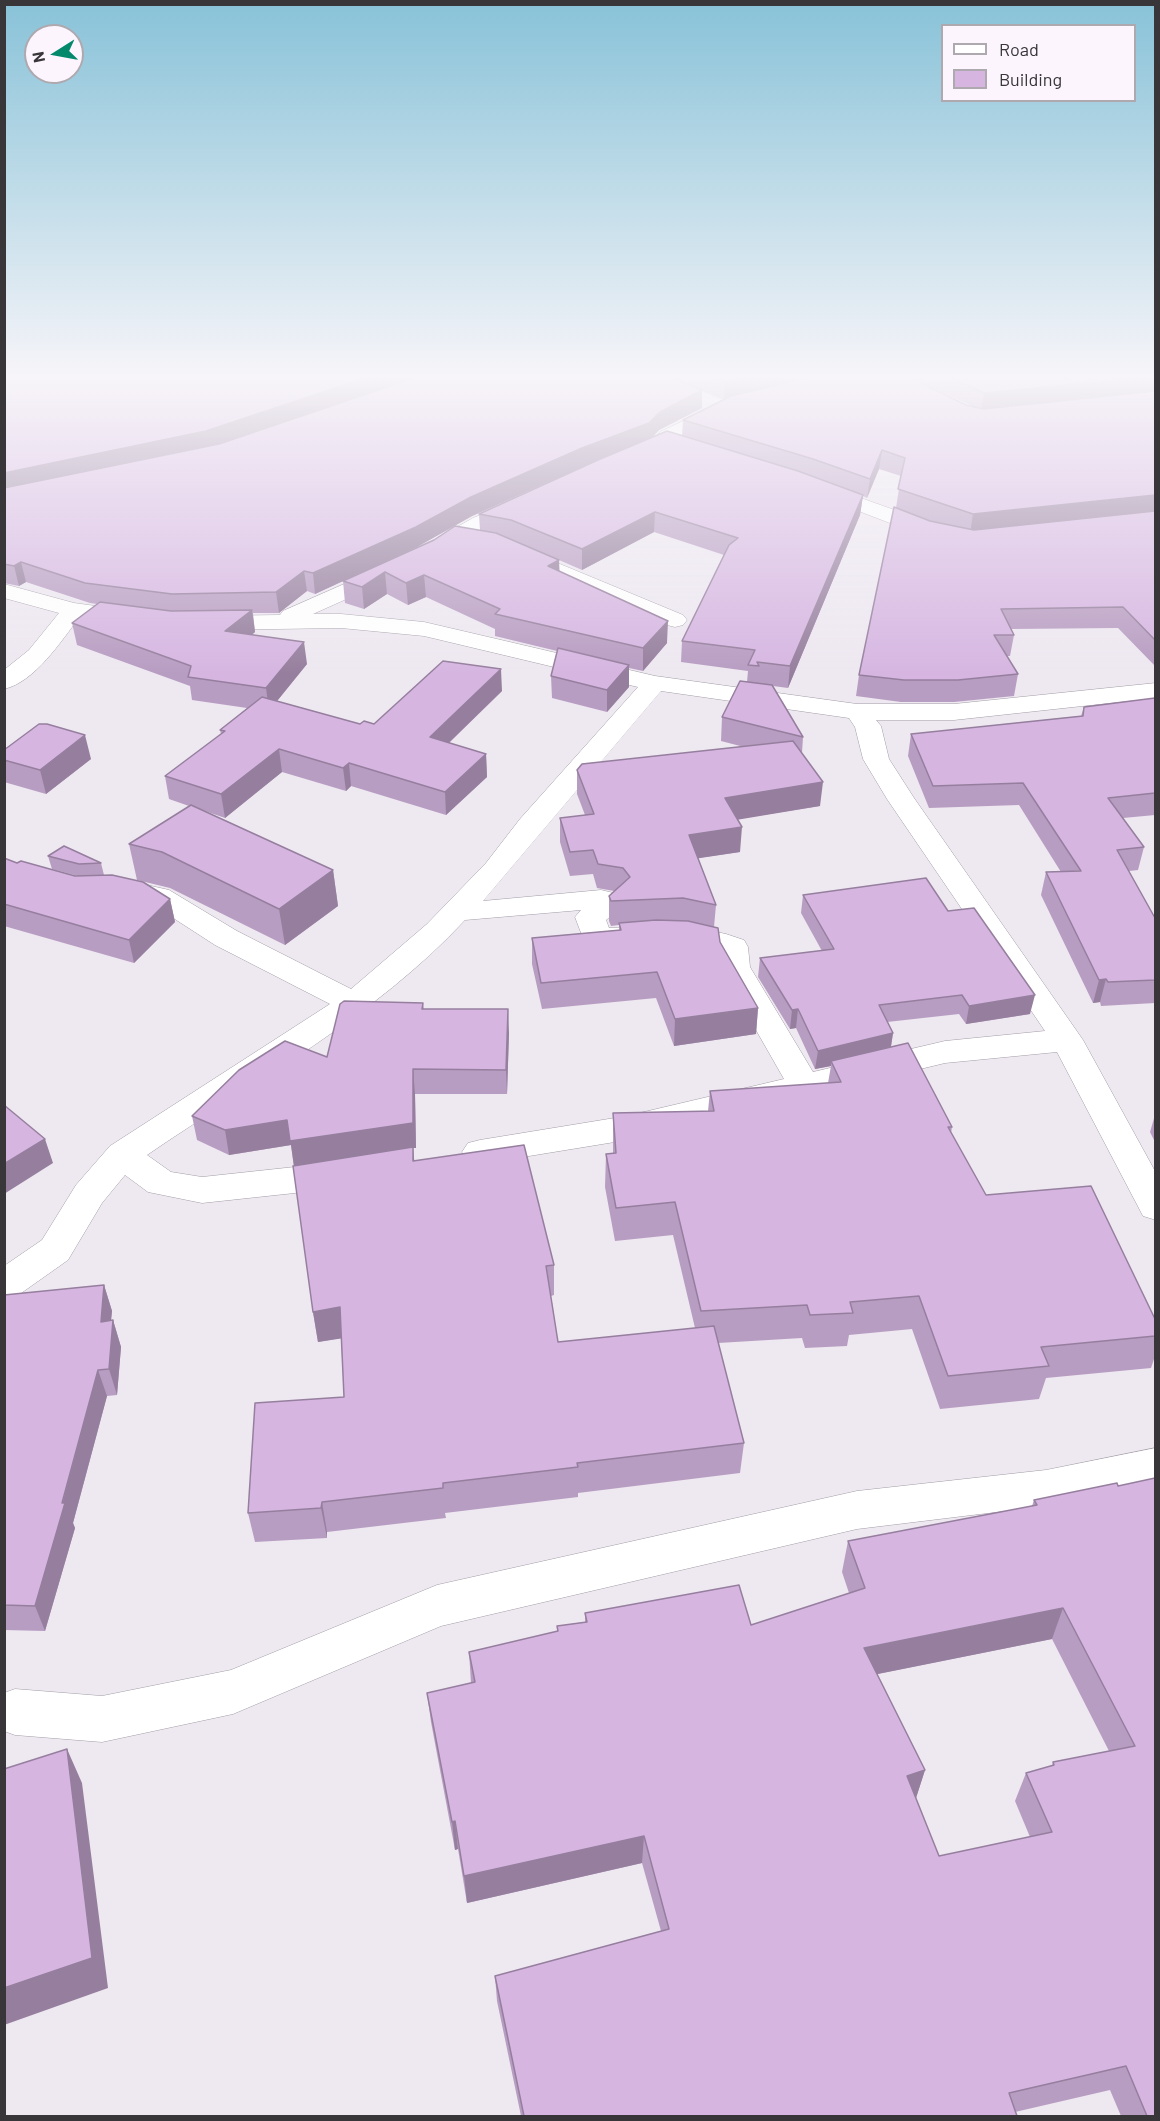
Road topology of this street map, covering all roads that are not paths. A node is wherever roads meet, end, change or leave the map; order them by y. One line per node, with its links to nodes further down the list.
1 (804, 484): 3 (street)
2 (540, 495): 4 (street)
3 (947, 536)
4 (453, 538): 7 (street); 9 (street)
5 (4, 591): 6 (street)
6 (73, 610): 8 (street); 11 (street)
7 (675, 620)
8 (152, 621)
9 (279, 622): 10 (street); 12 (street)
10 (183, 624)
11 (4, 682)
12 (655, 683): 14 (street); 16 (street)
13 (1155, 690): 14 (street)
14 (857, 712): 18 (street)
15 (99, 888): 17 (street)
16 (456, 912): 17 (street); 19 (street)
17 (354, 1003): 20 (street)
18 (1067, 1040): 19 (street); 23 (street)
19 (804, 1085): 21 (street)
20 (123, 1155): 22 (street); 24 (street)
21 (455, 1156)
22 (375, 1170)
23 (1155, 1207)
24 (4, 1286)
25 (1155, 1466): 26 (street)
26 (15, 1712)

